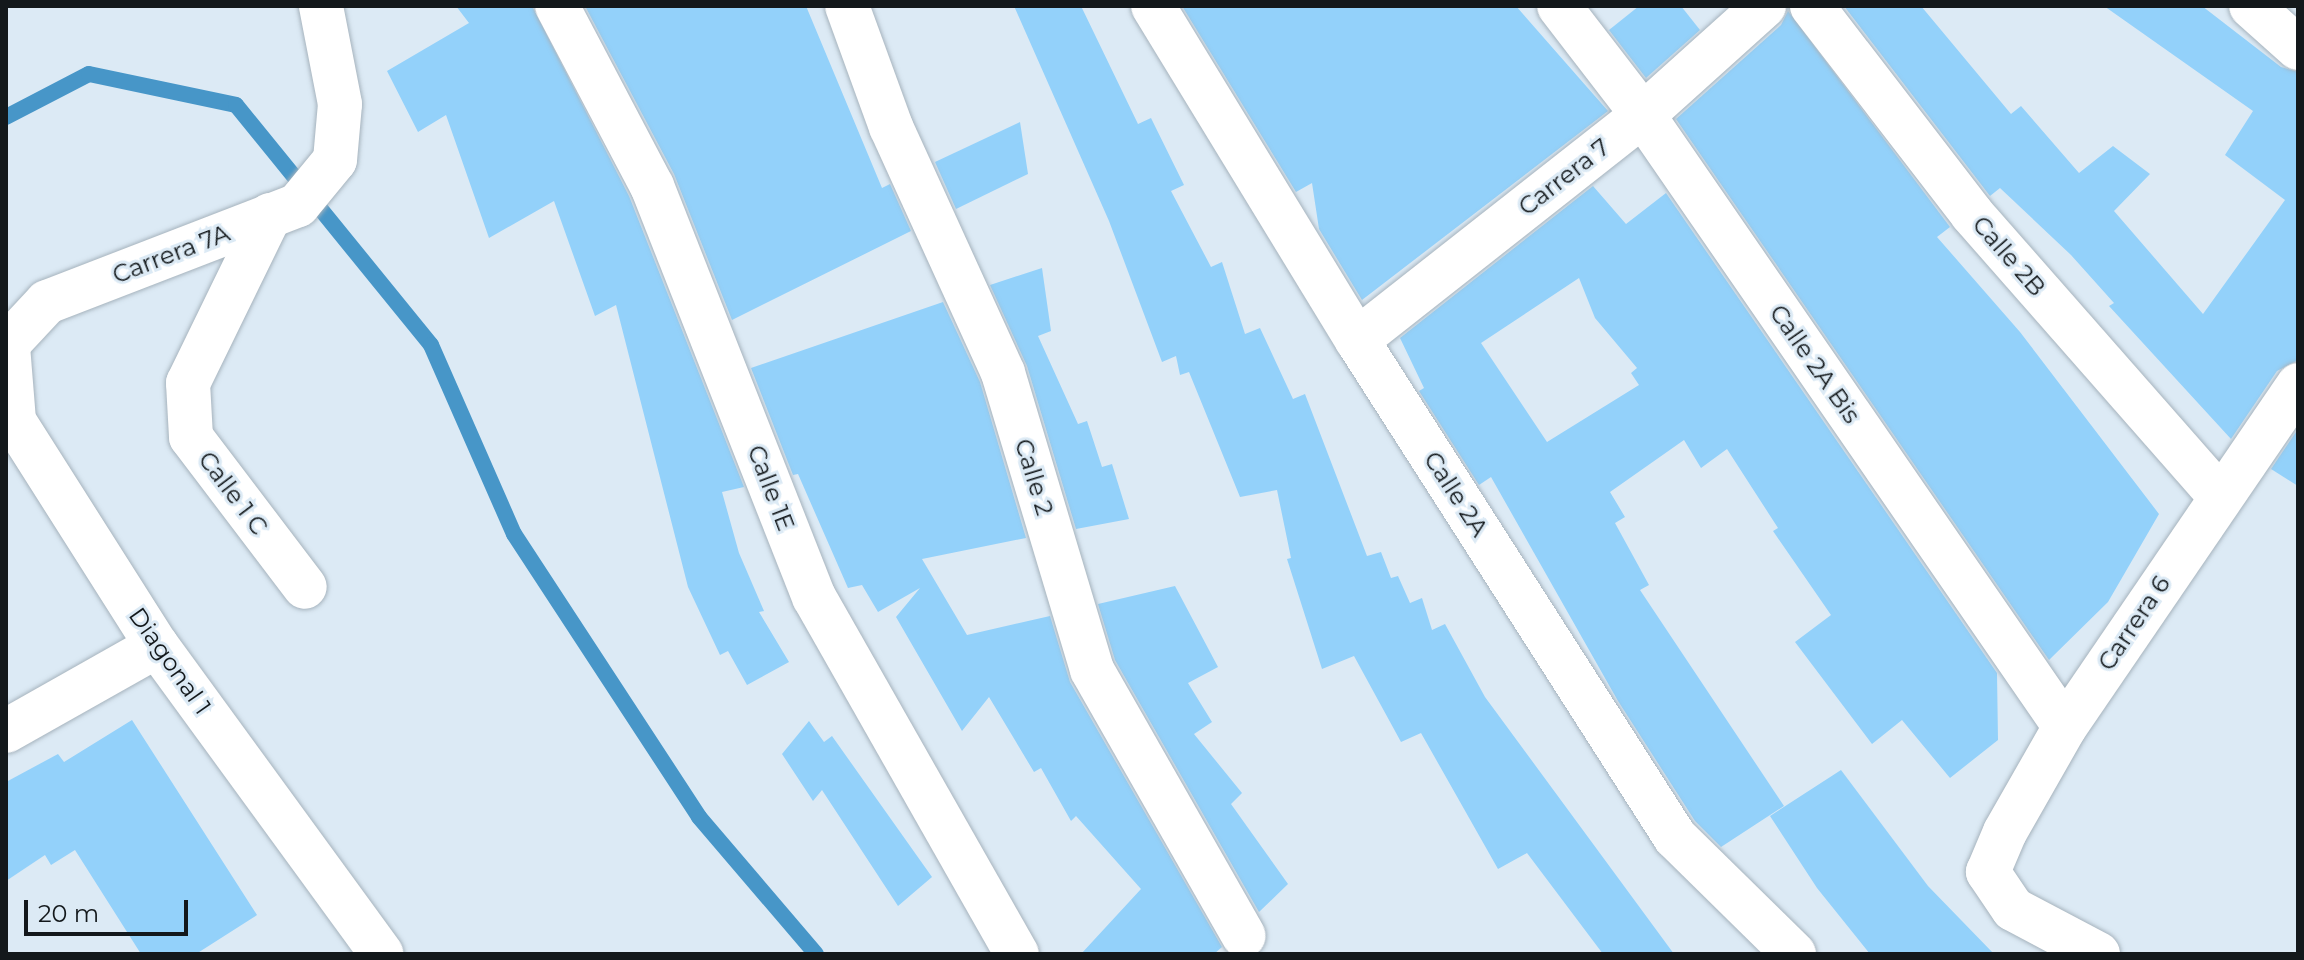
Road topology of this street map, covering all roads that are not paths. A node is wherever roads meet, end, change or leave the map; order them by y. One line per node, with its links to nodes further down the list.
1 (321, 6): 11 (street, Carrera 7A)
2 (557, 6): 22 (street, Calle 1E)
3 (847, 6): 20 (street, Calle 2)
4 (1153, 6): 12 (street, Calle 2A)
5 (1559, 6): 10 (street, Calle 2A Bis)
6 (1764, 6): 10 (street, Carrera 7)
7 (1812, 6): 15 (street, Calle 2B)
8 (2251, 6): 9 (street)
9 (2298, 48)
10 (1643, 115): 12 (street, Carrera 7); 18 (street, Calle 2A Bis)
11 (284, 210): 13 (street, Carrera 7A); 16 (street, Calle 1 C)
12 (1357, 340): 23 (street, Calle 2A)
13 (7, 346): 17 (street, Diagonal 1)
14 (2298, 385): 15 (street, Carrera 6)
15 (2219, 495): 18 (street, Carrera 6)
16 (305, 587)
17 (157, 646): 19 (street); 21 (street, Diagonal 1)
18 (2065, 727): 24 (street, Carrera 6)
19 (6, 731)
20 (1244, 936)
21 (382, 954)
22 (1017, 954)
23 (1794, 954)
24 (2098, 954)

